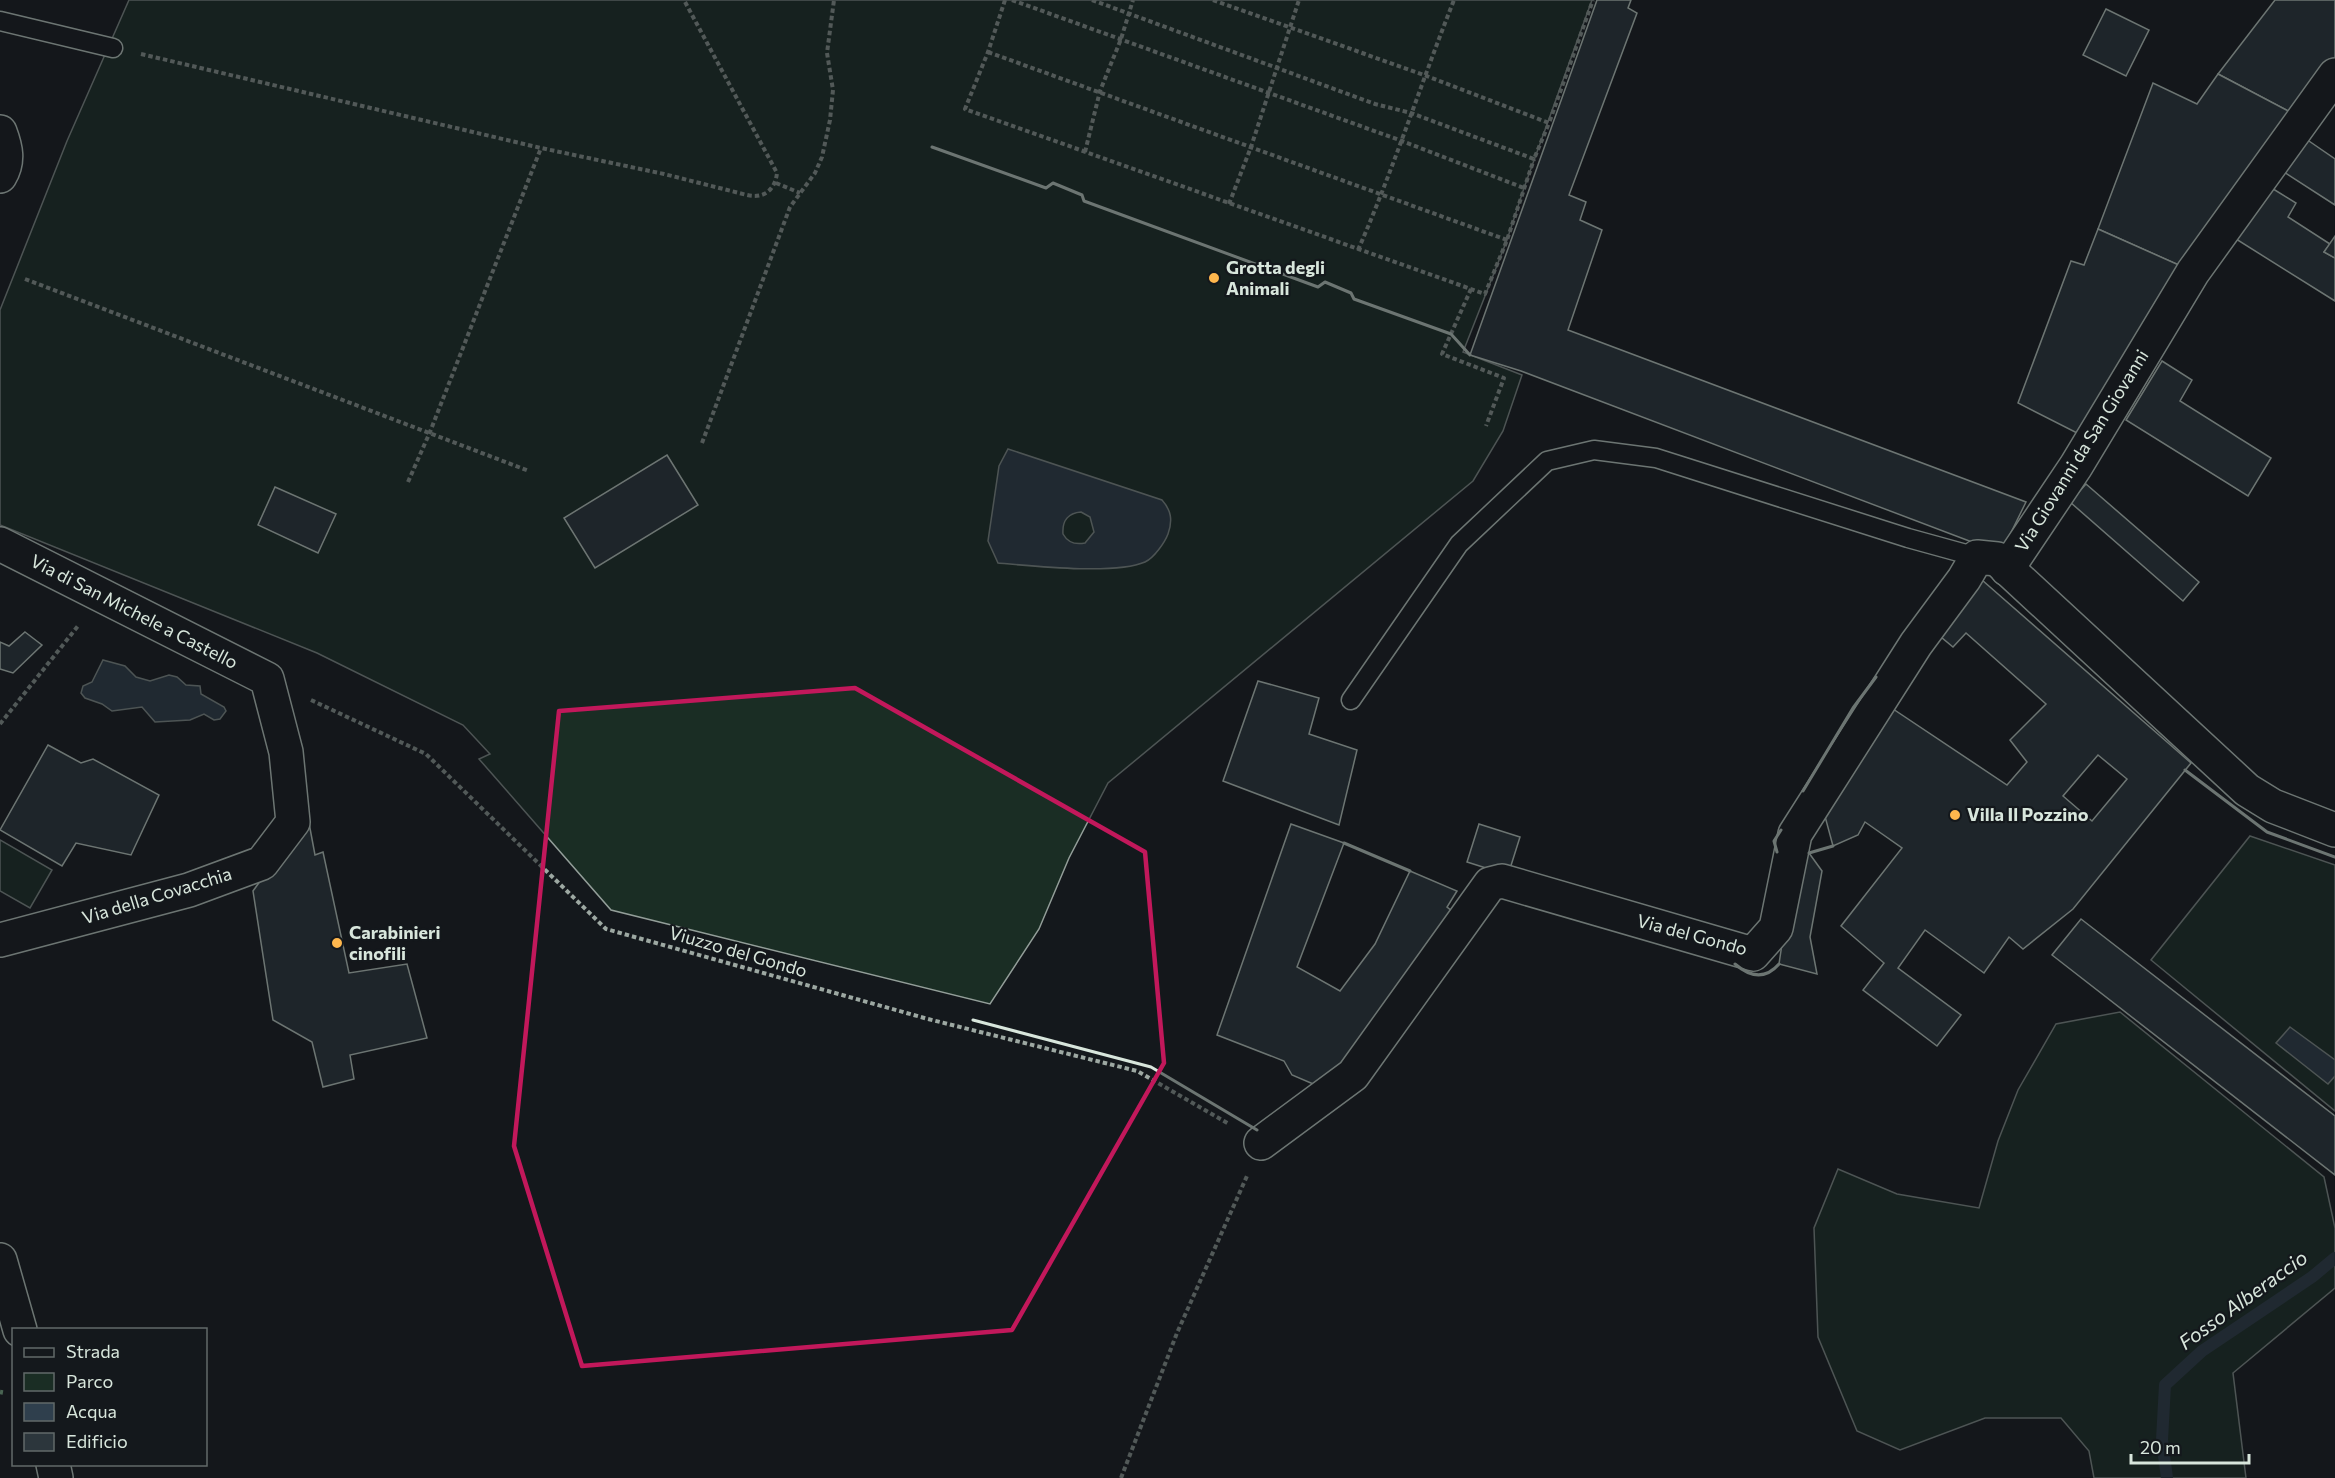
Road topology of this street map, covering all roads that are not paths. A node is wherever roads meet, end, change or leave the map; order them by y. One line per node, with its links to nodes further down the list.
1 (0, 21): 2 (lane)
2 (113, 48)
3 (2335, 75): 8 (street, Via Giovanni da San Giovanni)
4 (0, 132): 5 (street)
5 (0, 176)
6 (0, 544): 9 (street, Via di San Michele a Castello)
7 (1977, 557): 8 (street); 10 (lane); 13 (street, Via del Gondo)
8 (2007, 569): 11 (street, Via Giovanni da San Giovanni)
9 (267, 679): 12 (street, Via della Covacchia)
10 (1351, 700)
11 (2335, 830)
12 (0, 940)
13 (1261, 1143)
14 (0, 1260): 15 (street)
15 (20, 1328)

